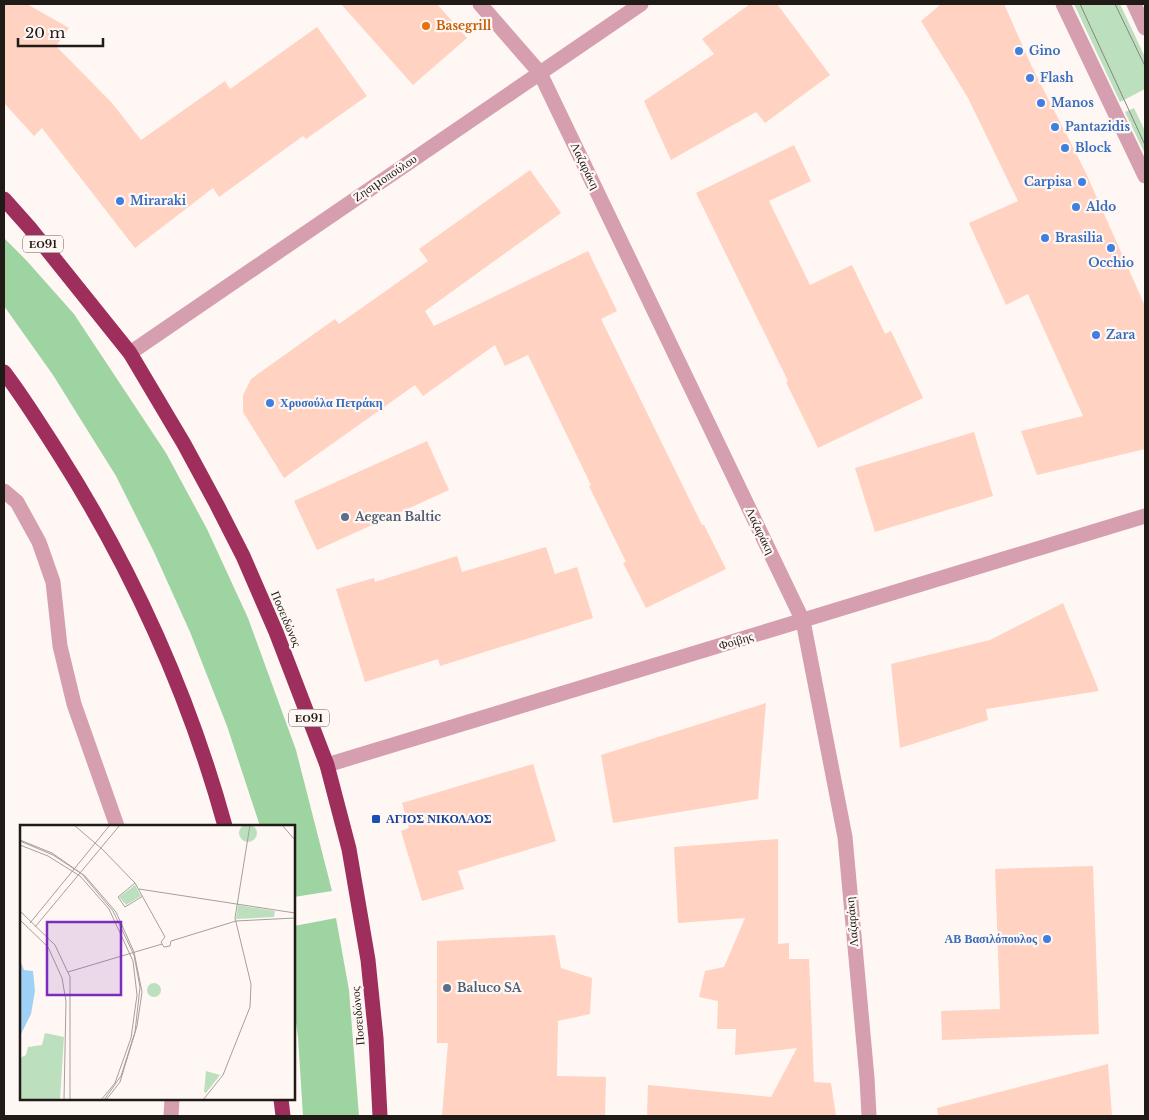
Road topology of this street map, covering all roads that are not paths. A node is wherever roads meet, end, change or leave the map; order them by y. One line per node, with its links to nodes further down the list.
1 (480, 4): 6 (street, Λαζαράκη)
2 (641, 4): 6 (street, Ζησιμοπούλου)
3 (1063, 4): 7 (street)
4 (1134, 4): 5 (street)
5 (1145, 28)
6 (540, 73): 9 (street, Ζησιμοπούλου); 13 (street, Λαζαράκη)
7 (1145, 176)
8 (4, 199): 9 (highway, Ποσειδώνος / ΕΟ91)
9 (130, 353): 14 (highway, Ποσειδώνος / ΕΟ91)
10 (4, 372): 16 (highway)
11 (4, 491): 15 (street)
12 (1145, 516): 13 (street, Φοίβης)
13 (803, 621): 14 (street, Φοίβης); 22 (street, Λαζαράκη)
14 (327, 765): 21 (highway, Ποσειδώνος / ΕΟ91)
15 (117, 825)
16 (225, 825)
17 (172, 1100): 19 (street)
18 (281, 1100): 20 (highway)
19 (172, 1116)
20 (283, 1116)
21 (380, 1116)
22 (869, 1116)

